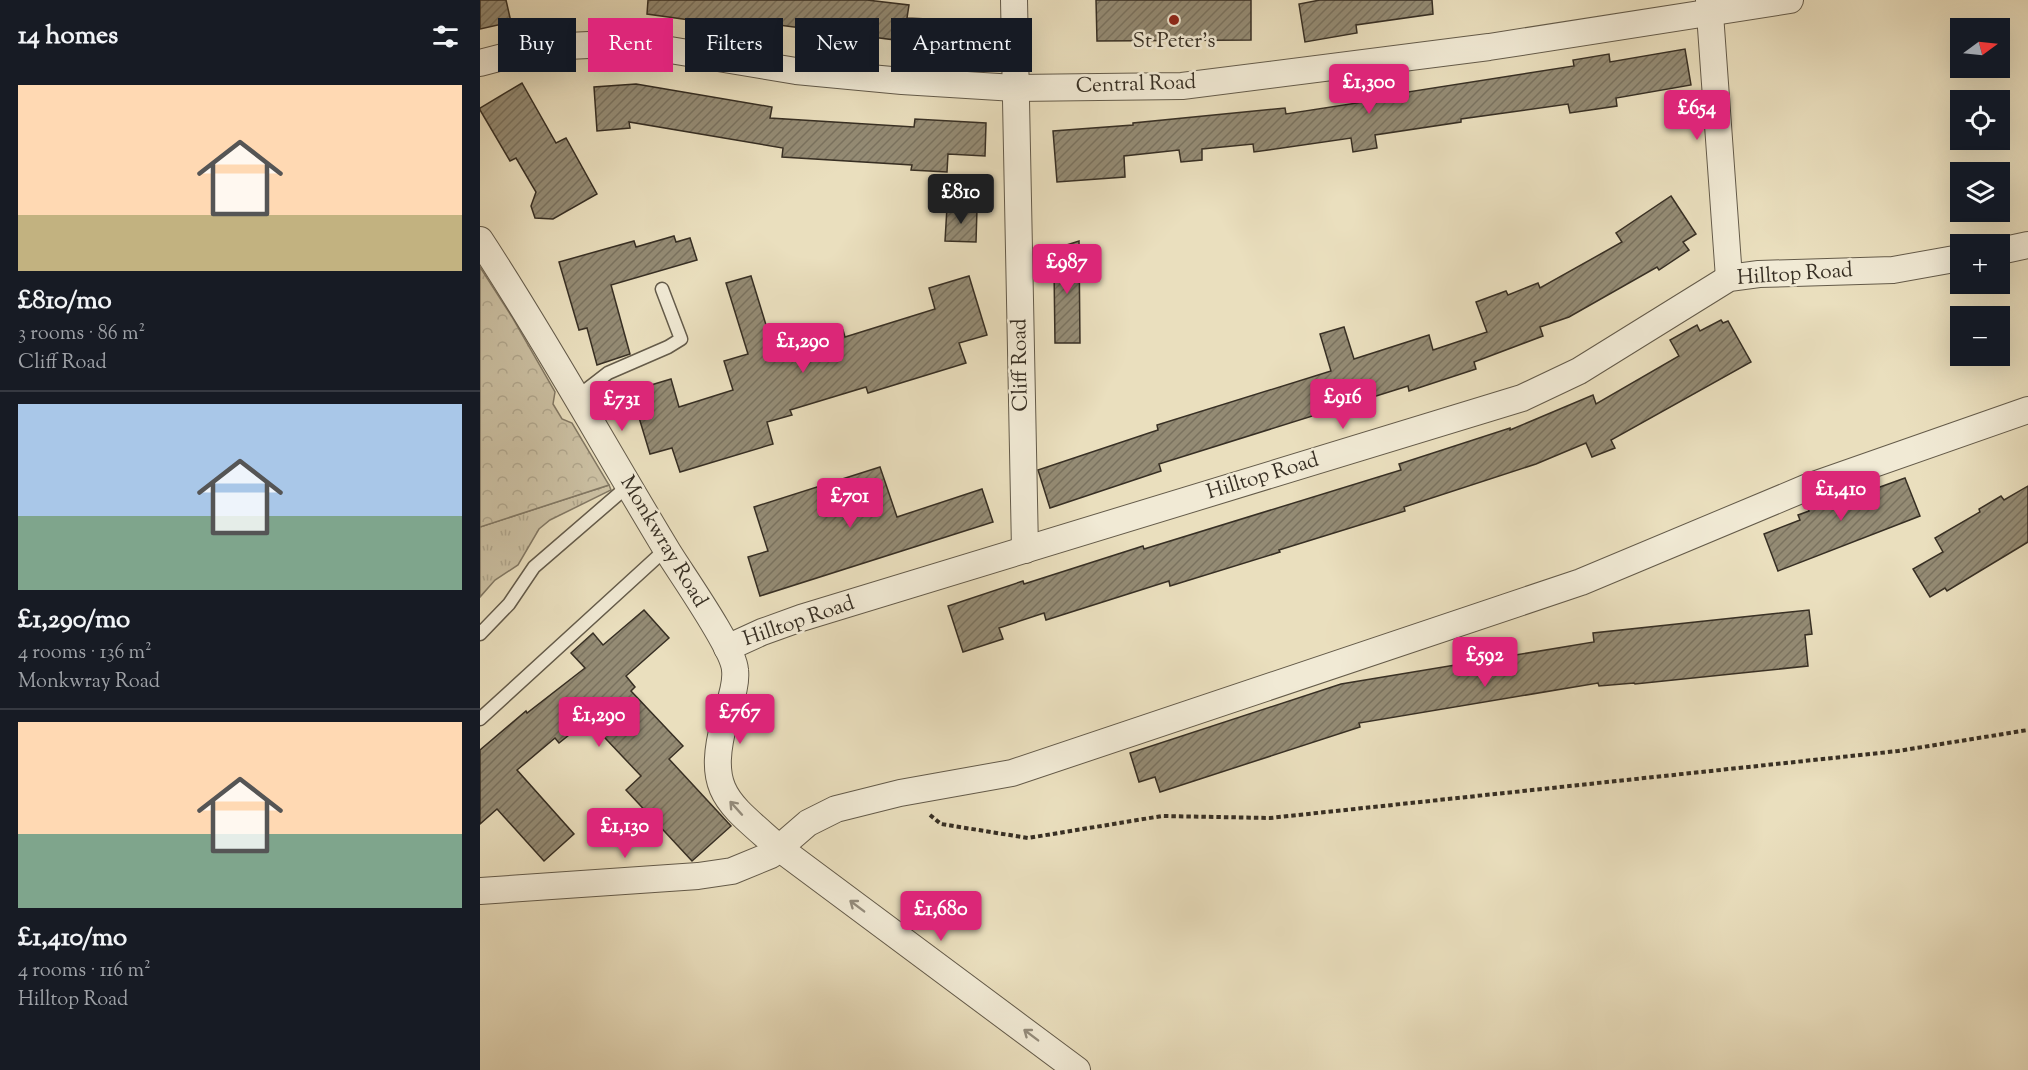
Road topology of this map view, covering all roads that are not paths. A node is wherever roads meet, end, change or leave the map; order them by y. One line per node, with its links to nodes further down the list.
1 (1014, 0): 5 (street, Cliff Road)
2 (1790, 0): 3 (street, Central Road)
3 (1709, 6): 5 (street, Central Road); 10 (street)
4 (480, 63): 5 (street, Central Road)
5 (1015, 88): 16 (street, Cliff Road)
6 (480, 240): 12 (street, Monkwray Road)
7 (2028, 245): 8 (street)
8 (2010, 249)
9 (1950, 260): 10 (street, Hilltop Road)
10 (1729, 278): 16 (street, Hilltop Road)
11 (662, 289): 12 (lane)
12 (577, 397): 14 (street, Monkwray Road)
13 (2028, 410): 20 (street)
14 (629, 485): 15 (street, Monkwray Road); 17 (lane)
15 (666, 549): 18 (street, Monkwray Road); 19 (lane)
16 (1025, 550): 18 (street, Hilltop Road)
17 (480, 634)
18 (727, 648): 20 (street, Monkwray Road, one-way to 18)
19 (480, 719)
20 (779, 848): 21 (street); 22 (street, Monkwray Road, one-way to 20)
21 (480, 891)
22 (1077, 1070)

